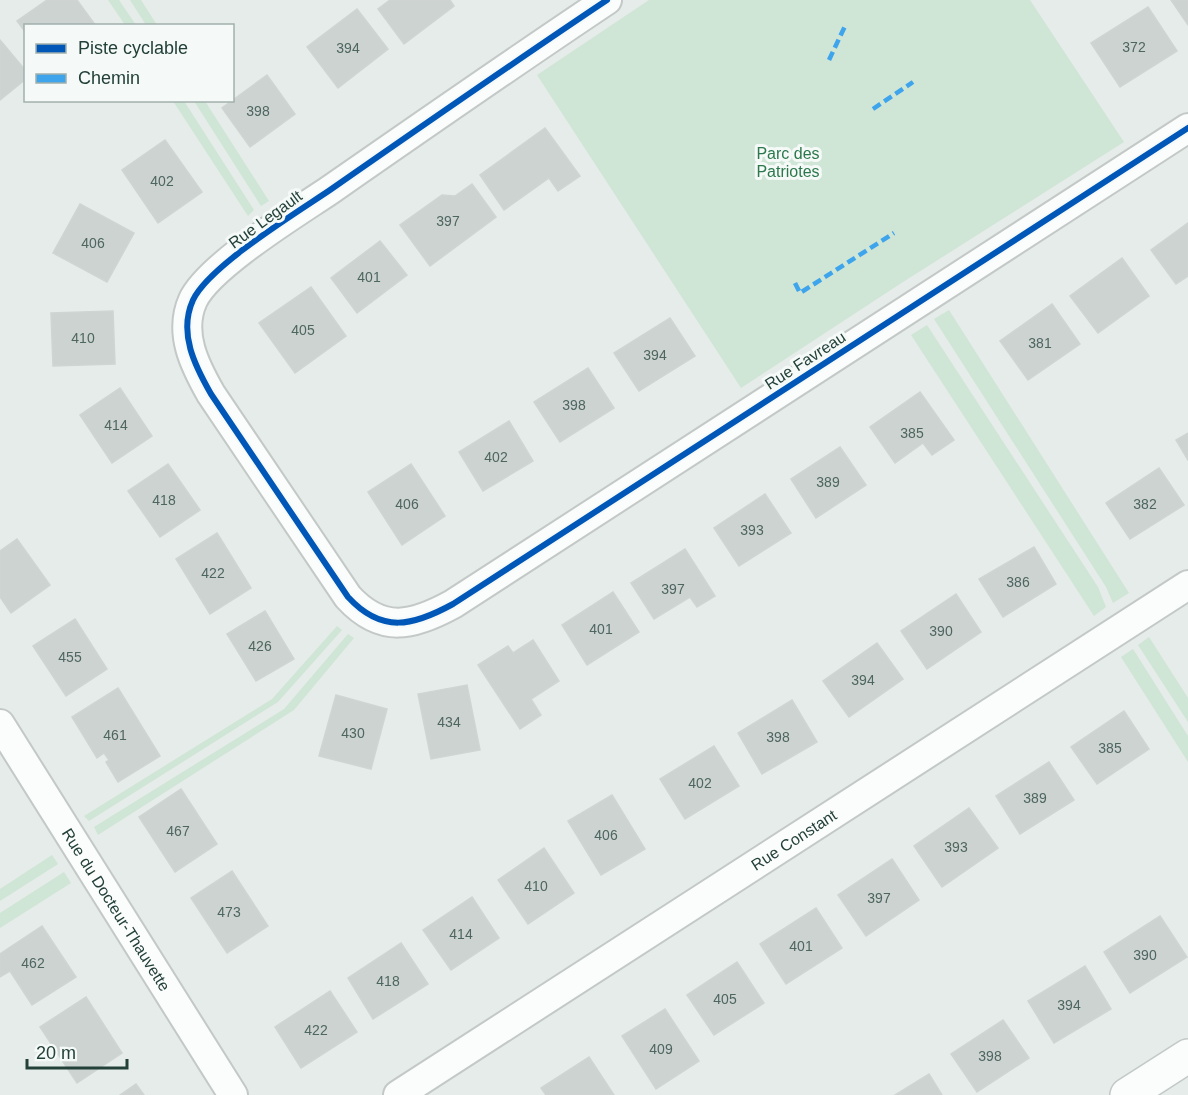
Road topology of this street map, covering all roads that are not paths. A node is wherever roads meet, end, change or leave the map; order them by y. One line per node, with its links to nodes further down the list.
1 (607, 0): 4 (street, Rue Legault)
2 (1188, 128): 4 (street, Rue Favreau)
3 (1188, 585): 8 (street, Rue Constant)
4 (436, 614)
5 (0, 724): 7 (street, Rue du Docteur-Thauvette)
6 (1188, 1056): 9 (street)
7 (233, 1095)
8 (398, 1095)
9 (1127, 1095)

